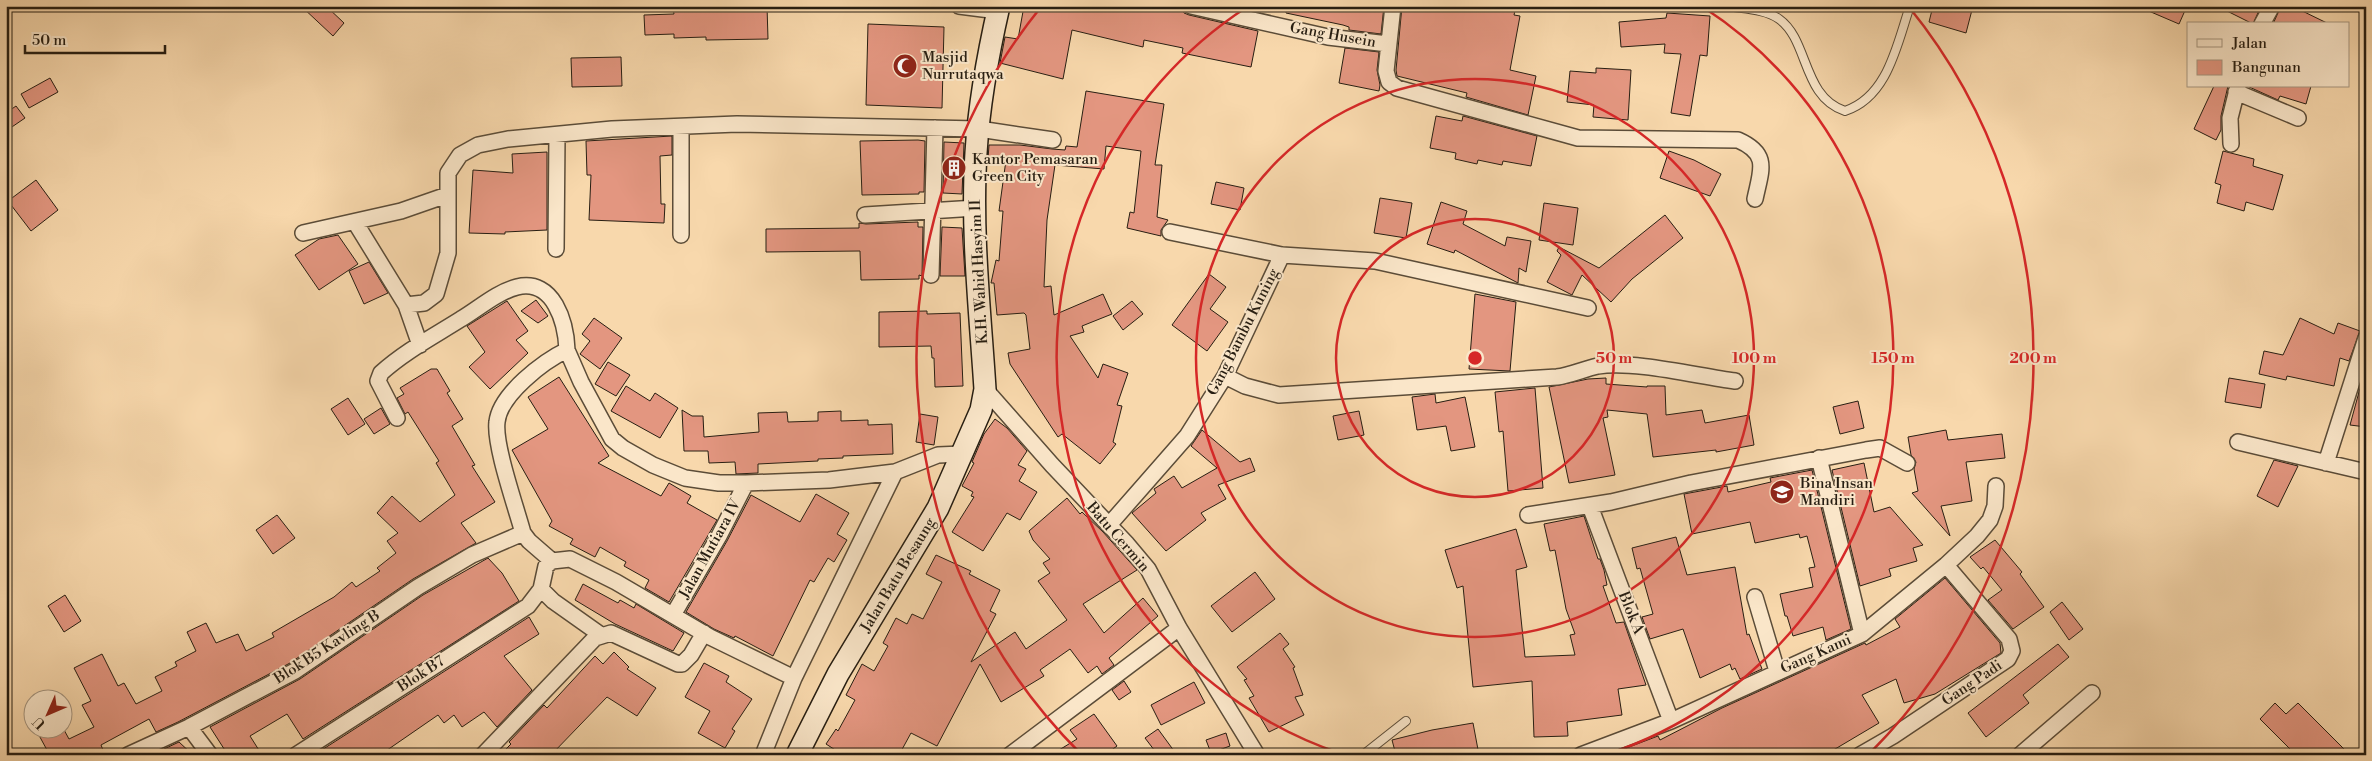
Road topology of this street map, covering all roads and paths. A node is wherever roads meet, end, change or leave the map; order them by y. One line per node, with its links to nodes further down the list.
1 (959, 6): 7 (street)
2 (1191, 6): 9 (street, Gang Husein)
3 (1393, 6): 9 (street)
4 (1727, 6): 5 (lane)
5 (1910, 6)
6 (2272, 6): 8 (street)
7 (998, 8): 14 (street, K.H. Wahid Hasyim II)
8 (2263, 22)
9 (1388, 44): 19 (street)
10 (2237, 89): 11 (street); 17 (street)
11 (2298, 118)
12 (681, 127): 13 (street); 15 (street); 26 (street)
13 (935, 128): 14 (street); 21 (street)
14 (979, 129): 16 (street); 20 (street, K.H. Wahid Hasyim II)
15 (557, 135): 18 (street); 27 (street)
16 (1053, 140)
17 (2231, 144)
18 (447, 195): 23 (street); 30 (street)
19 (1755, 199)
20 (976, 208): 21 (street); 37 (street, K.H. Wahid Hasyim II)
21 (933, 212): 22 (street); 29 (street)
22 (865, 215)
23 (355, 222): 25 (street); 30 (street)
24 (1170, 232): 28 (street)
25 (303, 233)
26 (681, 235)
27 (556, 249)
28 (1282, 255): 31 (street); 35 (street, Gang Bambu Kuning)
29 (931, 275)
30 (406, 305): 33 (street)
31 (1588, 308)
32 (2366, 338): 43 (street)
33 (420, 345): 34 (street); 38 (street)
34 (567, 350): 46 (street); 51 (street)
35 (1225, 376): 36 (street); 50 (street, Gang Bambu Kuning)
36 (1734, 381)
37 (985, 389): 40 (street, Jalan Batu Besaung); 50 (street, Batu Cermin)
38 (397, 418)
39 (2238, 442): 43 (street)
40 (962, 454): 44 (street); 72 (street, Jalan Batu Besaung)
41 (1819, 458): 42 (street); 48 (street); 59 (street)
42 (1908, 463)
43 (2326, 463): 45 (street)
44 (895, 472): 46 (street); 62 (street)
45 (2366, 472)
46 (746, 483): 56 (street, Jalan Mutiara IV)
47 (1996, 486): 53 (street, Gang Kami)
48 (1590, 506): 49 (street); 65 (street, Blok A)
49 (1528, 515)
50 (1109, 525): 57 (street, Batu Cermin)
51 (524, 533): 52 (street); 66 (street, Blok B5 Kavling B)
52 (552, 561): 54 (street); 56 (street)
53 (1946, 565): 59 (street, Gang Kami); 77 (street, Gang Padi)
54 (541, 589): 60 (street); 69 (street, Blok B7)
55 (1754, 596): 61 (street)
56 (673, 615): 58 (street)
57 (1179, 628): 73 (street); 74 (street, Batu Cermin)
58 (704, 633): 60 (street); 62 (street)
59 (1862, 634): 61 (street, Gang Kami)
60 (601, 635): 70 (street)
61 (1777, 671): 65 (street, Gang Kami)
62 (794, 678): 71 (street)
63 (2092, 693): 78 (street)
64 (1406, 720): 75 (lane)
65 (1671, 721): 76 (street, Gang Kami)
66 (189, 727): 67 (street, Blok B5 Kavling B); 68 (street)
67 (128, 755)
68 (210, 755)
69 (296, 755)
70 (483, 755)
71 (763, 755)
72 (797, 755)
73 (1010, 755)
74 (1256, 755)
75 (1363, 755)
76 (1581, 755)
77 (1860, 755)
78 (2020, 755)

